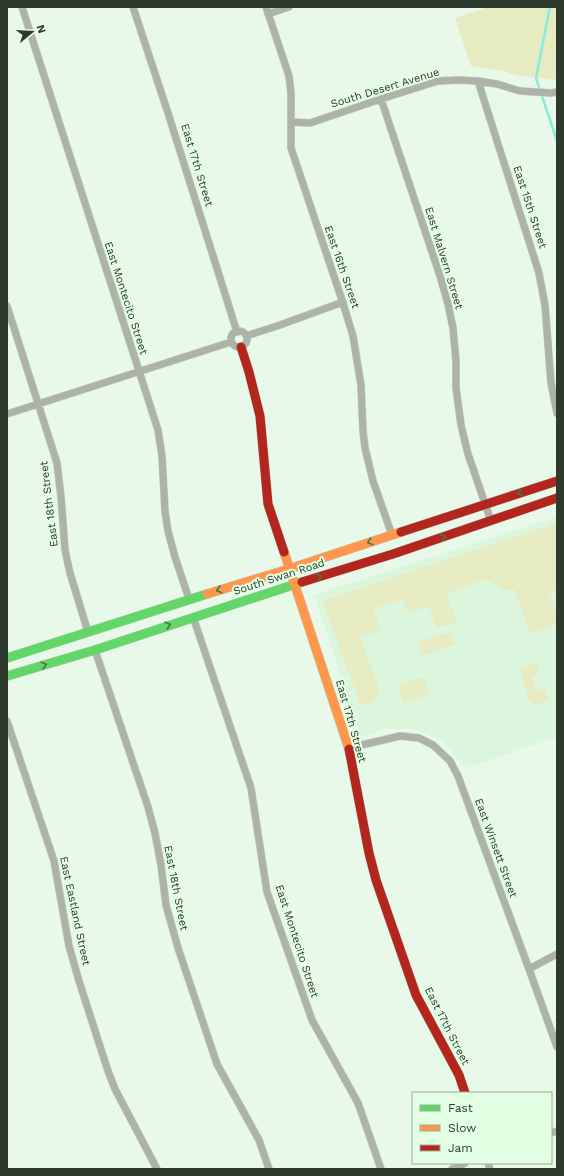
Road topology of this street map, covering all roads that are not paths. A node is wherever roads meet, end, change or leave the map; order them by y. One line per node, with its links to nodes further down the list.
1 (22, 7): 15 (street, East Montecito Street)
2 (133, 7): 11 (street, East 17th Street)
3 (289, 7): 4 (street)
4 (267, 10): 8 (street, East 16th Street)
5 (478, 81): 6 (street, South Desert Avenue); 7 (street, South Desert Avenue); 17 (street, East 15th Street)
6 (557, 92)
7 (381, 99): 8 (street, South Desert Avenue); 21 (street, East Malvern Street)
8 (290, 122): 9 (street, East 16th Street)
9 (343, 302): 12 (street); 23 (street, East 16th Street)
10 (7, 306): 16 (street, East 18th Street)
11 (237, 332): 12 (street); 13 (street)
12 (246, 336): 14 (street)
13 (231, 342): 14 (street); 15 (street)
14 (241, 347): 24 (main road, East 17th Street)
15 (138, 372): 16 (street); 26 (street, East Montecito Street)
16 (38, 404): 18 (street); 28 (street, East 18th Street)
17 (557, 413)
18 (7, 414)
19 (557, 481): 21 (main road, South Swan Road, one-way to 21)
20 (557, 498): 22 (main road, South Swan Road)
21 (486, 505): 22 (street, East Malvern Street); 23 (main road, South Swan Road)
22 (491, 521): 25 (main road, South Swan Road, one-way to 22)
23 (392, 535): 24 (main road, South Swan Road, one-way to 24)
24 (289, 569): 25 (main road, East 17th Street); 26 (main road, South Swan Road, one-way to 26)
25 (295, 584): 27 (main road, South Swan Road); 33 (main road, East 17th Street)
26 (189, 599): 28 (main road, South Swan Road)
27 (193, 617): 29 (main road, South Swan Road, one-way to 27); 41 (street, East Montecito Street)
28 (88, 632): 30 (main road, South Swan Road)
29 (95, 650): 31 (main road, South Swan Road, one-way to 29); 40 (street, East 18th Street)
30 (7, 658)
31 (7, 676)
32 (7, 721): 39 (street, East Eastland Street)
33 (350, 748): 35 (street, East Winsett Street); 37 (main road, East 17th Street)
34 (557, 954): 35 (street)
35 (529, 969): 36 (street, East Winsett Street)
36 (557, 1047)
37 (465, 1092)
38 (463, 1164): 42 (street)
39 (157, 1169)
40 (269, 1169)
41 (381, 1169)
42 (452, 1169)

